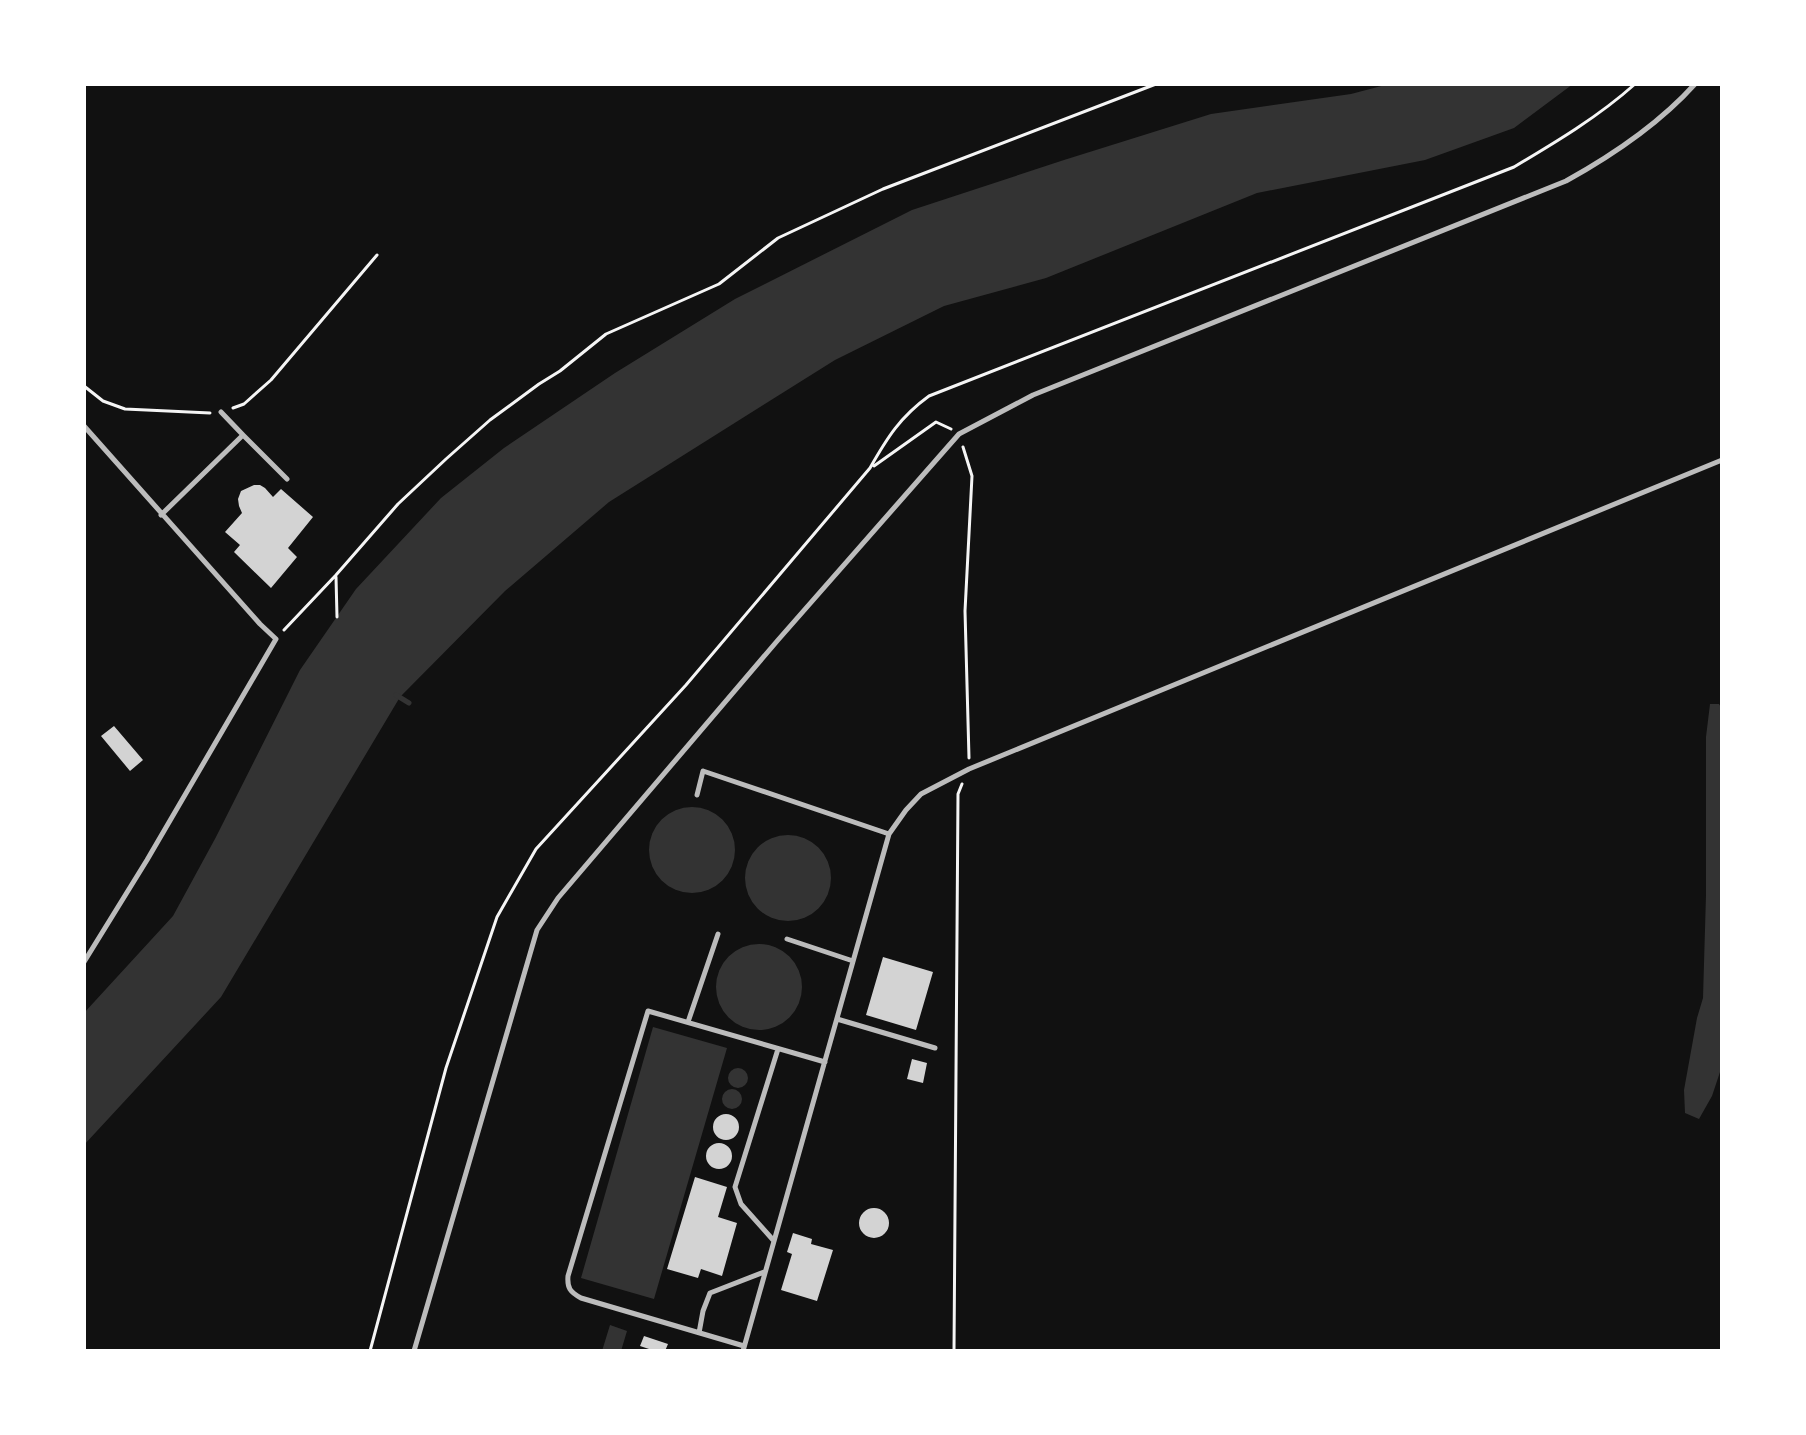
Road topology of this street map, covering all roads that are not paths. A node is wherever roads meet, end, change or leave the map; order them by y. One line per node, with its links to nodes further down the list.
1 (1695, 84): 23 (lane)
2 (221, 412): 4 (lane)
3 (84, 426): 7 (lane)
4 (243, 435): 6 (lane); 7 (lane)
5 (1722, 460): 9 (lane)
6 (287, 479)
7 (161, 515): 13 (lane)
8 (697, 795): 9 (lane)
9 (889, 834): 12 (lane)
10 (718, 934): 15 (lane)
11 (787, 939): 12 (lane)
12 (853, 961): 14 (lane)
13 (84, 962)
14 (837, 1019): 16 (lane); 18 (lane)
15 (688, 1022): 17 (lane); 21 (lane)
16 (935, 1048)
17 (778, 1049): 18 (lane); 19 (lane)
18 (825, 1062): 19 (lane)
19 (774, 1241): 20 (lane)
20 (765, 1271): 21 (lane); 22 (lane)
21 (699, 1333): 22 (lane)
22 (743, 1348)
23 (414, 1351)

